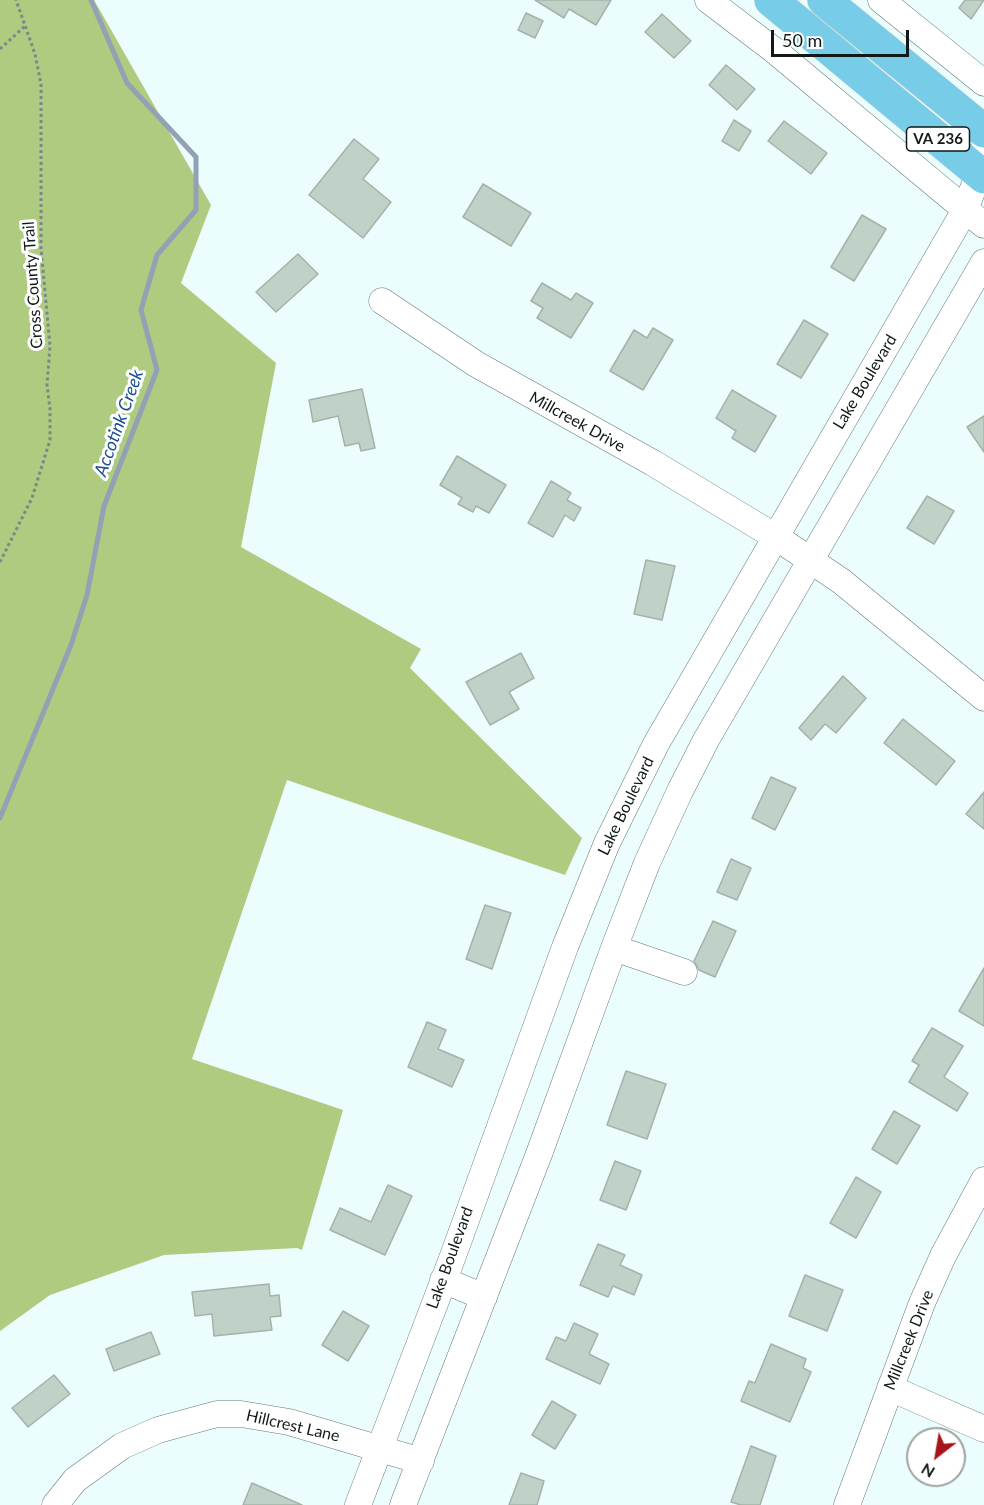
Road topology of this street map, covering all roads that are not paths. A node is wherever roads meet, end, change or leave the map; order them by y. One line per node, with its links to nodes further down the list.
1 (708, 0): 8 (street)
2 (771, 0): 7 (main road, VA 236)
3 (824, 0): 6 (main road, VA 236)
4 (881, 0): 5 (street)
5 (984, 83)
6 (984, 131)
7 (982, 167): 8 (street, Lake Boulevard)
8 (974, 218): 11 (street, Lake Boulevard)
9 (984, 262): 12 (street)
10 (382, 301): 11 (street, Millcreek Drive)
11 (776, 537): 12 (street, Millcreek Drive); 17 (street, Lake Boulevard)
12 (811, 561): 13 (street); 14 (street)
13 (984, 698)
14 (614, 948): 15 (street); 18 (street)
15 (684, 972)
16 (984, 1180): 19 (street, Millcreek Drive)
17 (444, 1280): 18 (street); 21 (street, Lake Boulevard)
18 (484, 1297): 22 (street)
19 (890, 1388): 20 (street); 26 (street, Millcreek Drive)
20 (984, 1429)
21 (379, 1448): 22 (street, Hillcrest Lane); 23 (street, Hillcrest Lane); 24 (street, Lake Boulevard)
22 (421, 1461): 25 (street)
23 (55, 1505)
24 (358, 1505)
25 (404, 1505)
26 (847, 1505)

